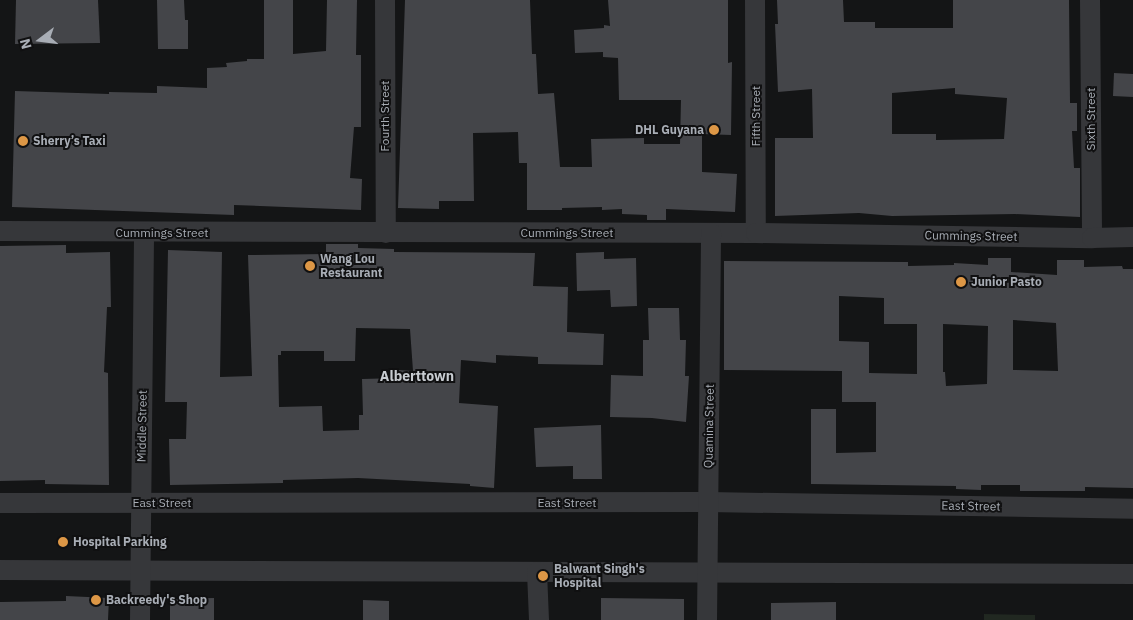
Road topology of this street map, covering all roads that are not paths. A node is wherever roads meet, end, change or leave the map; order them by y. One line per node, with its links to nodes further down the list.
1 (385, 0): 8 (street, Fourth Street)
2 (755, 0): 6 (street, Fifth Street)
3 (1090, 0): 10 (street, Sixth Street)
4 (0, 231): 7 (street, Cummings Street)
5 (711, 232): 6 (street, Cummings Street); 8 (street, Cummings Street); 11 (street, Quamina Street)
6 (756, 232): 10 (street, Cummings Street)
7 (144, 233): 8 (street, Cummings Street); 13 (street, Middle Street)
8 (386, 233)
9 (1133, 237): 10 (street, Cummings Street)
10 (1092, 238)
11 (708, 502): 13 (street, East Street); 14 (street, East Street); 18 (street, Quamina Street)
12 (0, 503): 13 (street, East Street)
13 (141, 503): 16 (street, Middle Street)
14 (1133, 509)
15 (0, 570): 16 (street)
16 (140, 570): 17 (street); 20 (street, Middle Street)
17 (537, 572): 18 (street); 21 (street)
18 (707, 572): 19 (street); 22 (street, Quamina Street)
19 (1133, 574)
20 (140, 620)
21 (539, 620)
22 (707, 620)

